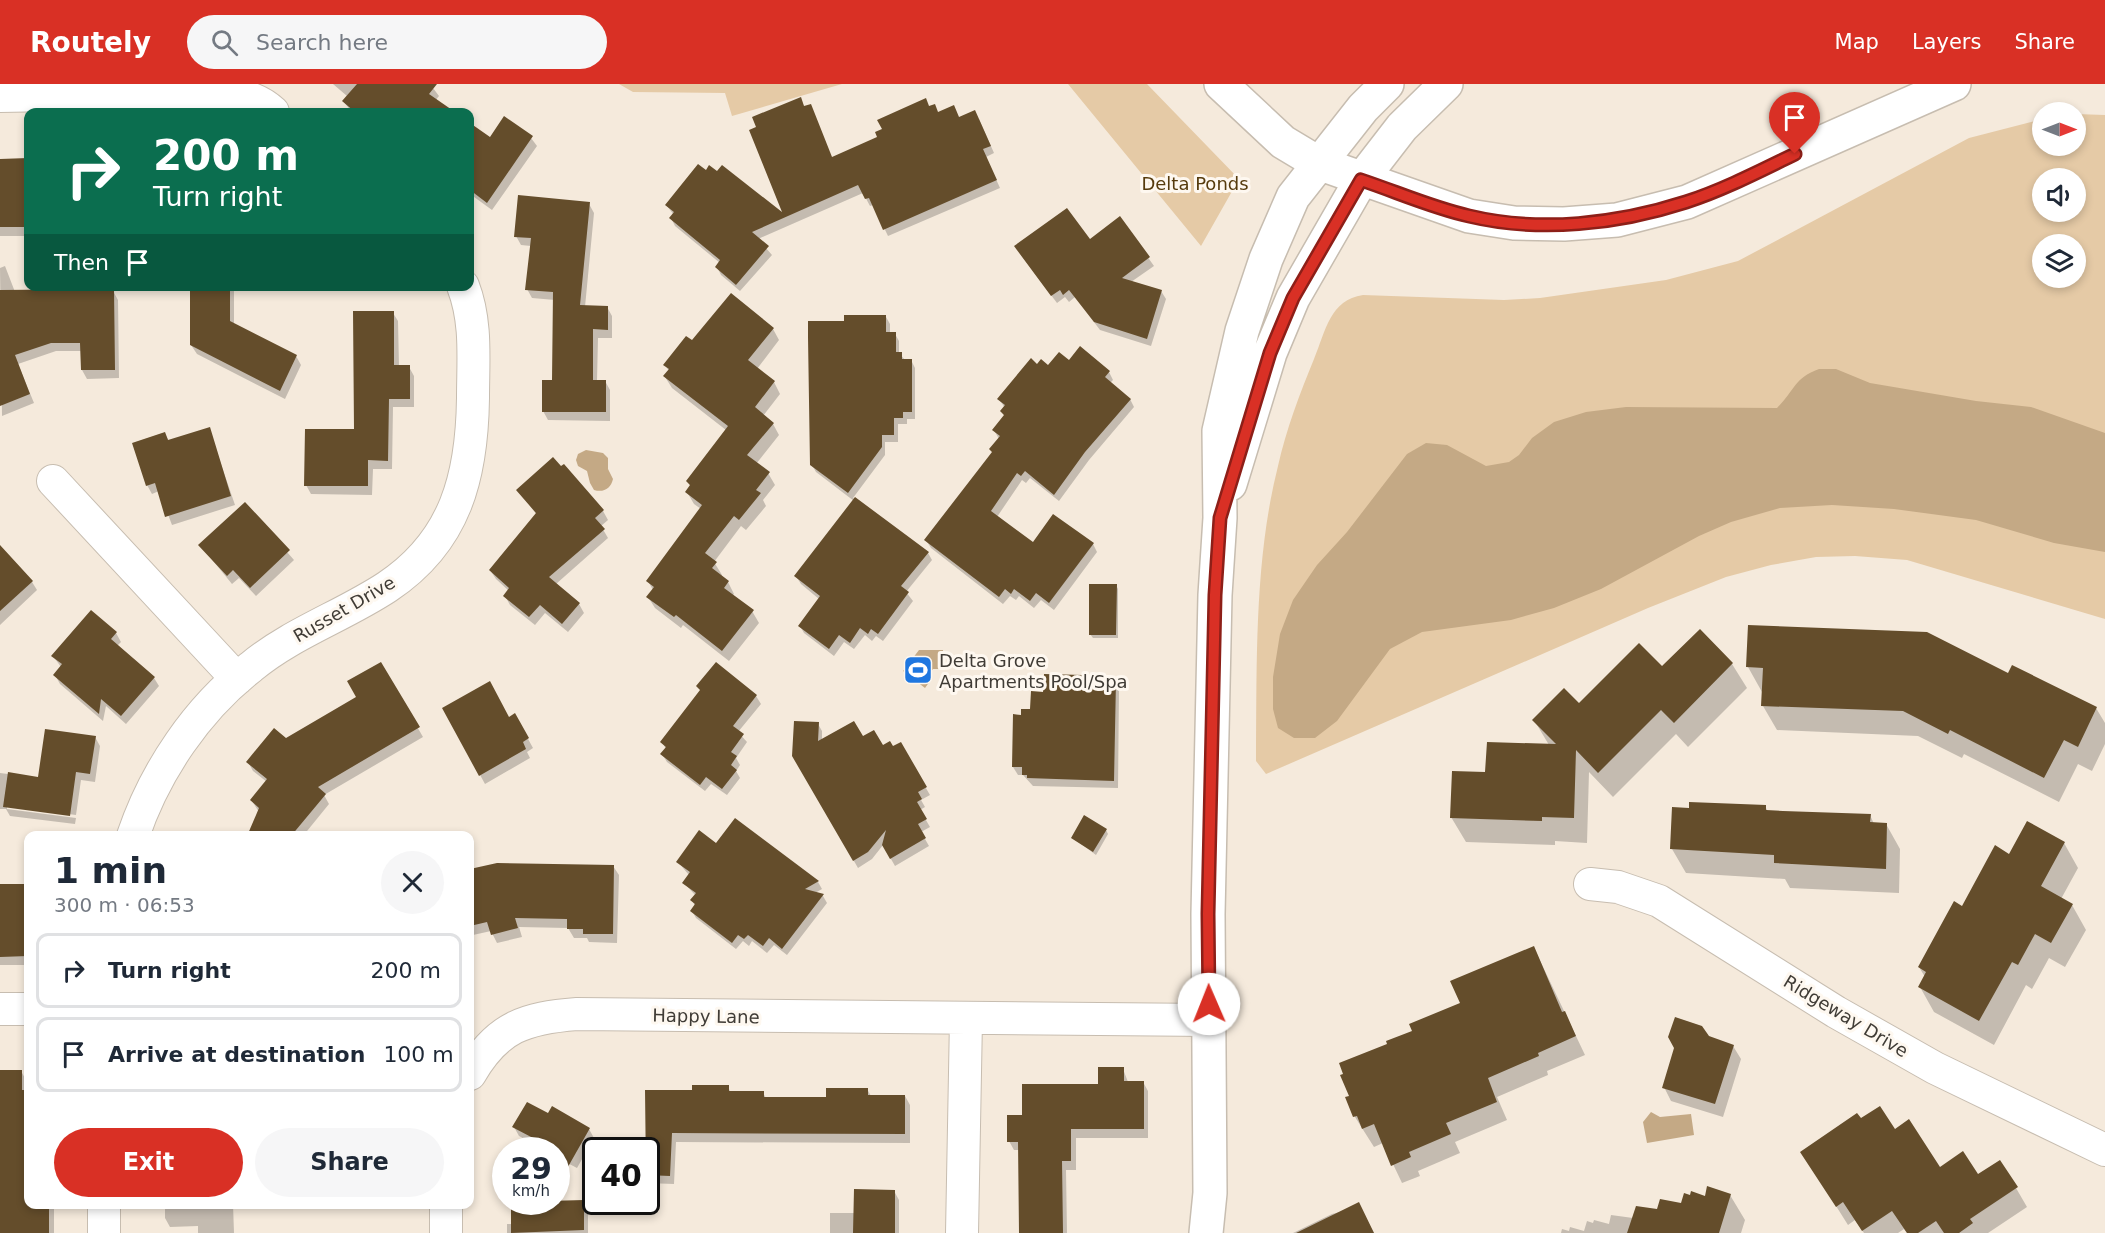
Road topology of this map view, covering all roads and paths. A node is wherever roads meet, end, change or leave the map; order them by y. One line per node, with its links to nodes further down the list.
1 (1221, 84): 8 (main road)
2 (1387, 84): 8 (main road)
3 (1446, 84): 9 (main road)
4 (1954, 84): 9 (main road)
5 (41, 90): 6 (street); 7 (street)
6 (0, 96)
7 (267, 108)
8 (1318, 163): 9 (main road); 12 (main road)
9 (1361, 180): 12 (main road)
10 (465, 291): 13 (street, Russet Drive)
11 (53, 481): 13 (street)
12 (1220, 518): 19 (main road)
13 (237, 679): 14 (street, Russet Drive)
14 (135, 831)
15 (1590, 884): 21 (street, Ridgeway Drive)
16 (0, 1009): 17 (street)
17 (24, 1009)
18 (966, 1019): 19 (street, Happy Lane); 20 (street, Happy Lane); 26 (street)
19 (1210, 1020): 27 (main road)
20 (474, 1068)
21 (2105, 1150)
22 (104, 1209): 24 (street)
23 (446, 1209): 25 (street)
24 (104, 1233)
25 (446, 1233)
26 (962, 1233)
27 (1206, 1233)

